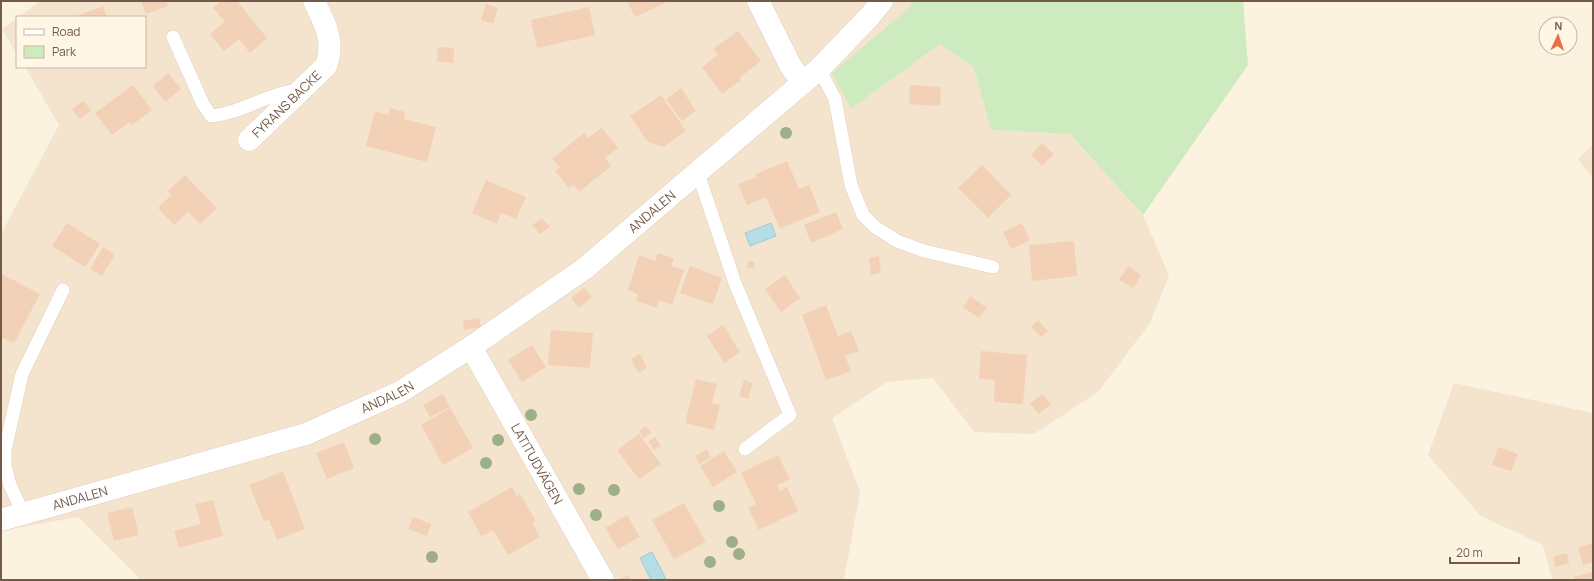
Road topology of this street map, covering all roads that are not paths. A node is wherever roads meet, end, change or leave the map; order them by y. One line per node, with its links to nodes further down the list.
1 (314, 1): 7 (street, FYRANS BACKE)
2 (758, 1): 6 (street)
3 (882, 1): 5 (street, ANDALEN)
4 (172, 38): 7 (lane)
5 (819, 69): 6 (street, ANDALEN); 10 (lane)
6 (802, 83): 9 (street, ANDALEN)
7 (303, 90): 8 (street, FYRANS BACKE)
8 (249, 140)
9 (698, 173): 12 (street, ANDALEN); 13 (lane)
10 (993, 267)
11 (63, 290): 14 (lane)
12 (471, 347): 14 (street, ANDALEN); 16 (street, LATITUDVÄGEN)
13 (744, 449)
14 (23, 514): 15 (street, ANDALEN)
15 (1, 520)
16 (603, 580)

